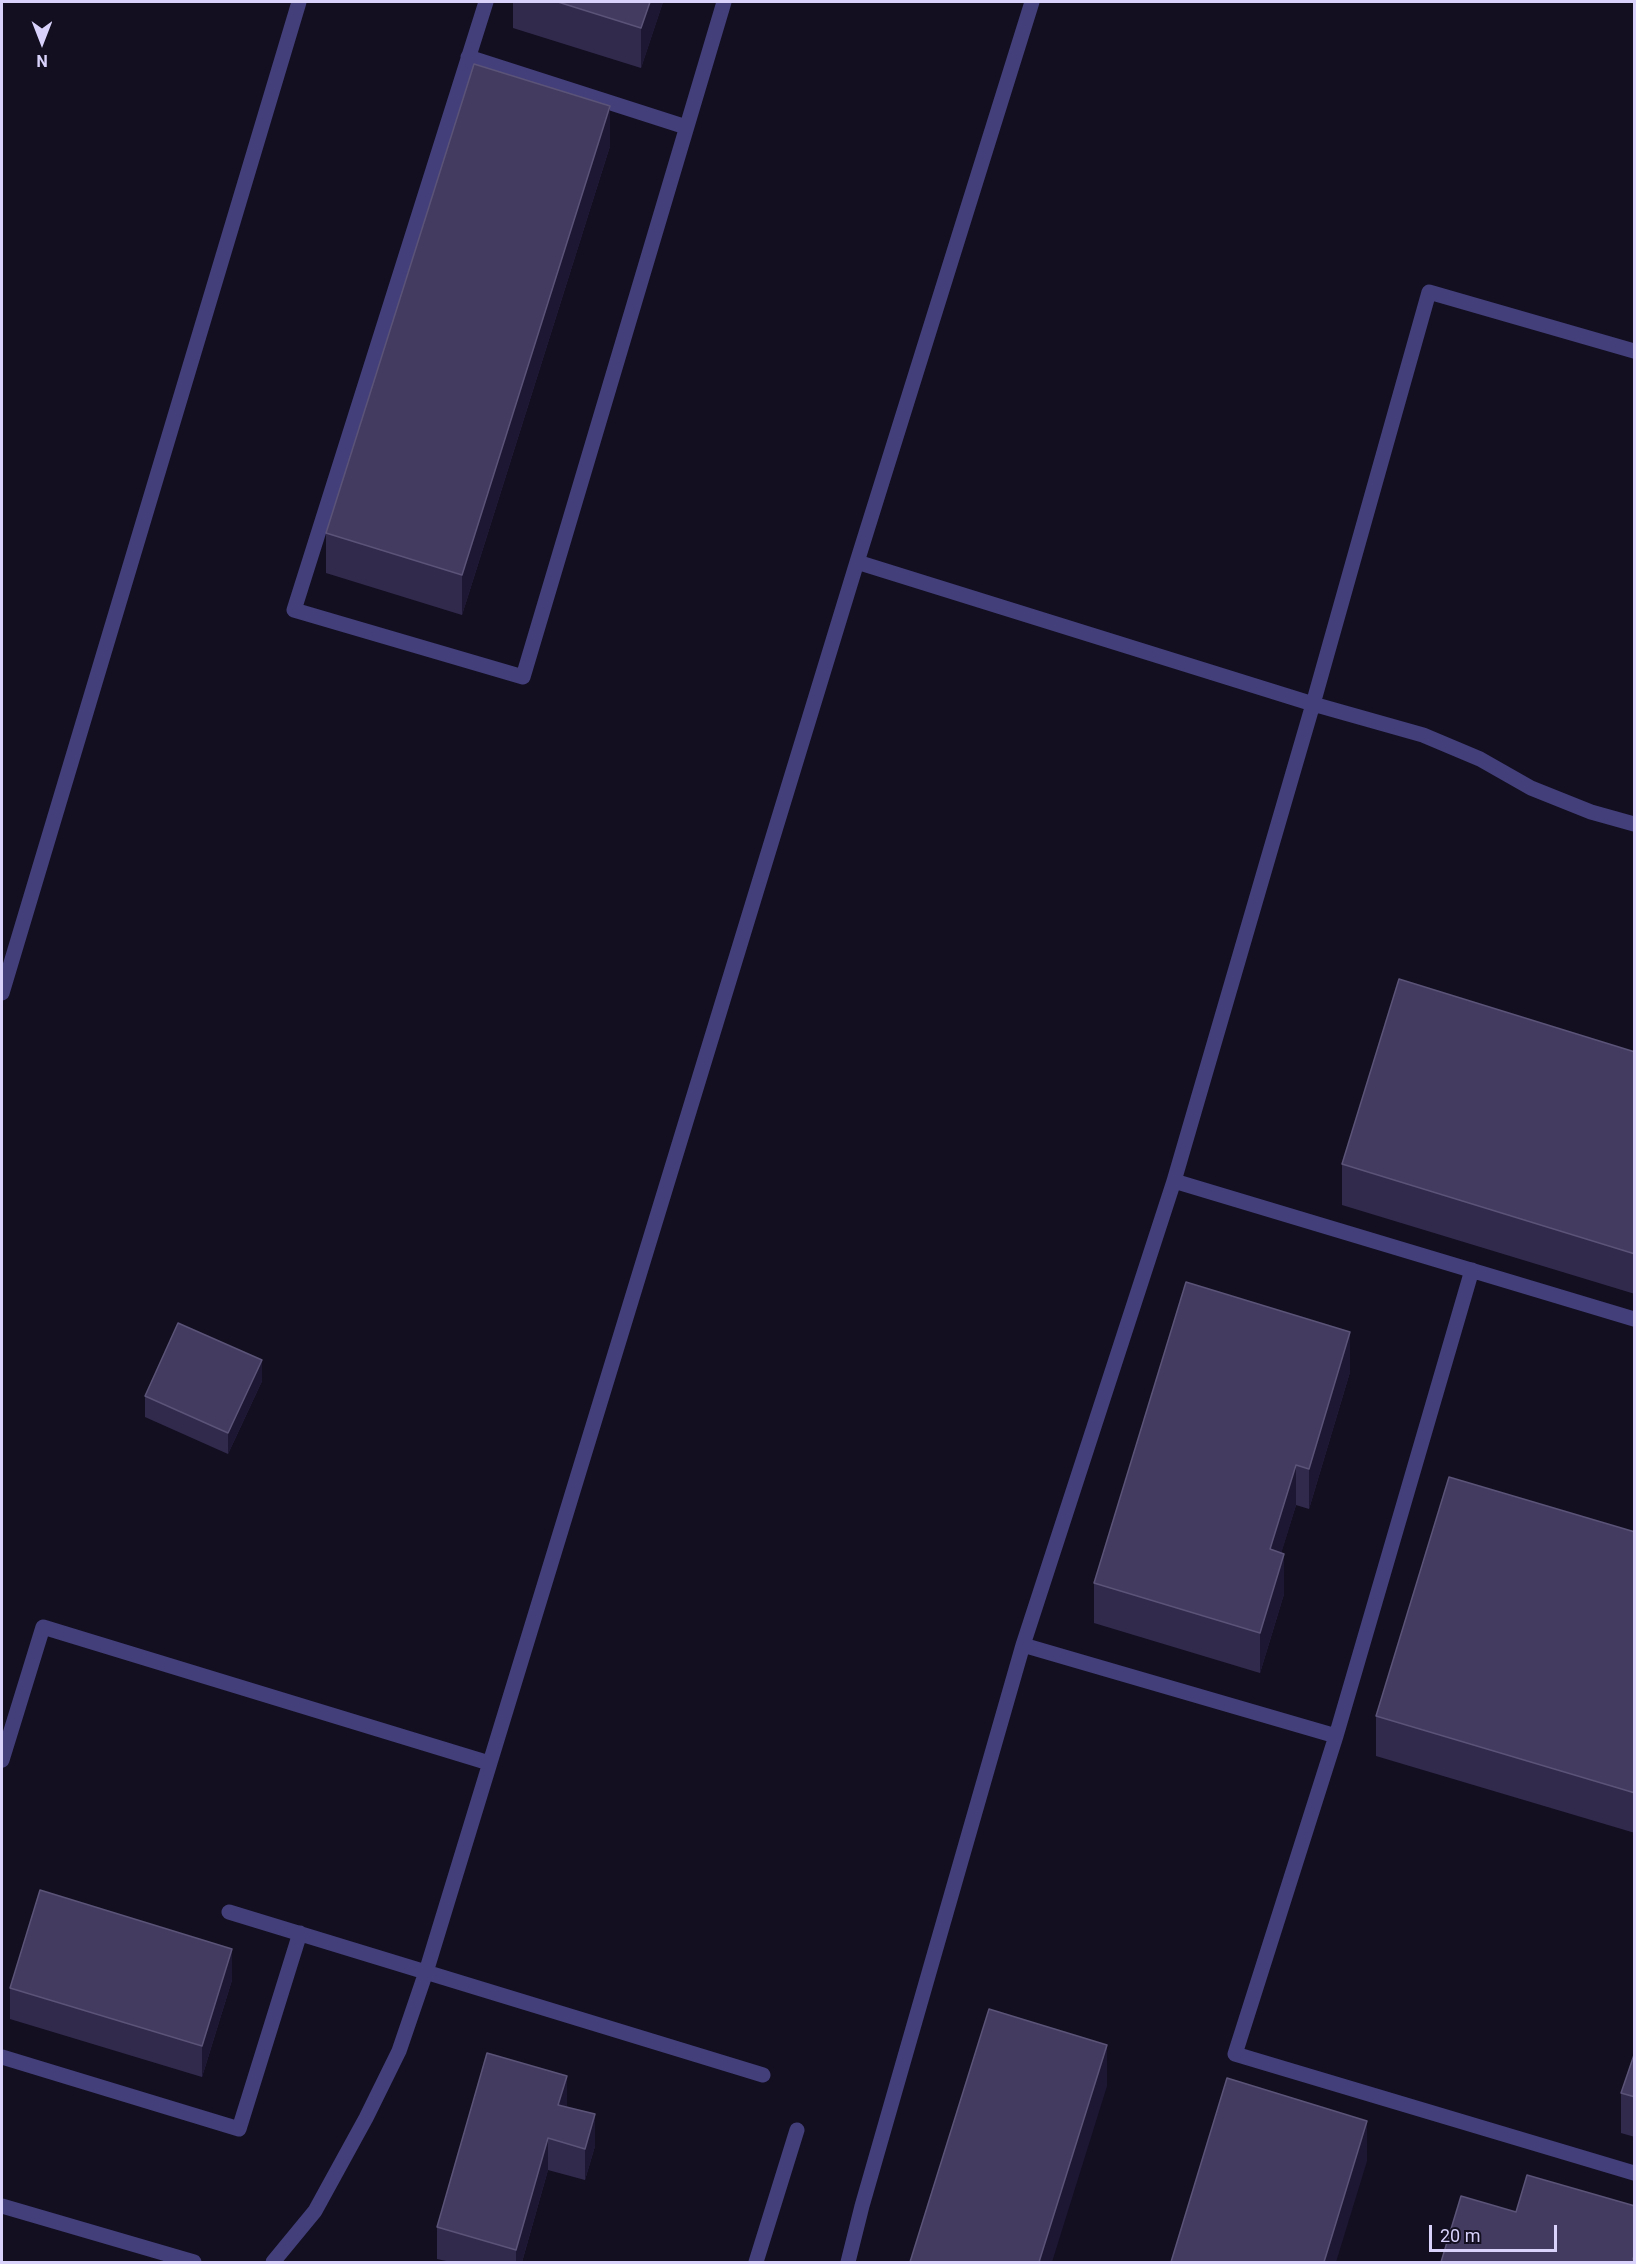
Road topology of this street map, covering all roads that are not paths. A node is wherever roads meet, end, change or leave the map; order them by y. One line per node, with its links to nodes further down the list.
1 (299, 2): 11 (lane)
2 (486, 2): 5 (lane)
3 (724, 2): 6 (lane)
4 (1032, 2): 8 (lane)
5 (468, 57): 6 (lane); 6 (lane)
6 (687, 127)
7 (1635, 351): 9 (lane)
8 (857, 562): 9 (lane); 18 (lane)
9 (1314, 704): 10 (lane); 12 (lane)
10 (1635, 824)
11 (2, 993)
12 (1174, 1181): 13 (lane); 15 (lane)
13 (1472, 1270): 14 (lane); 16 (lane)
14 (1635, 1319)
15 (1023, 1645): 16 (lane); 30 (lane)
16 (1336, 1736): 25 (lane)
17 (2, 1760): 18 (lane)
18 (489, 1763): 21 (lane)
19 (229, 1912): 20 (lane)
20 (300, 1933): 21 (lane); 22 (lane)
21 (426, 1972): 23 (lane); 28 (lane)
22 (2, 2057)
23 (763, 2075)
24 (796, 2130): 29 (lane)
25 (1635, 2173)
26 (2, 2206): 27 (lane)
27 (194, 2262)
28 (273, 2262)
29 (756, 2262)
30 (848, 2262)

